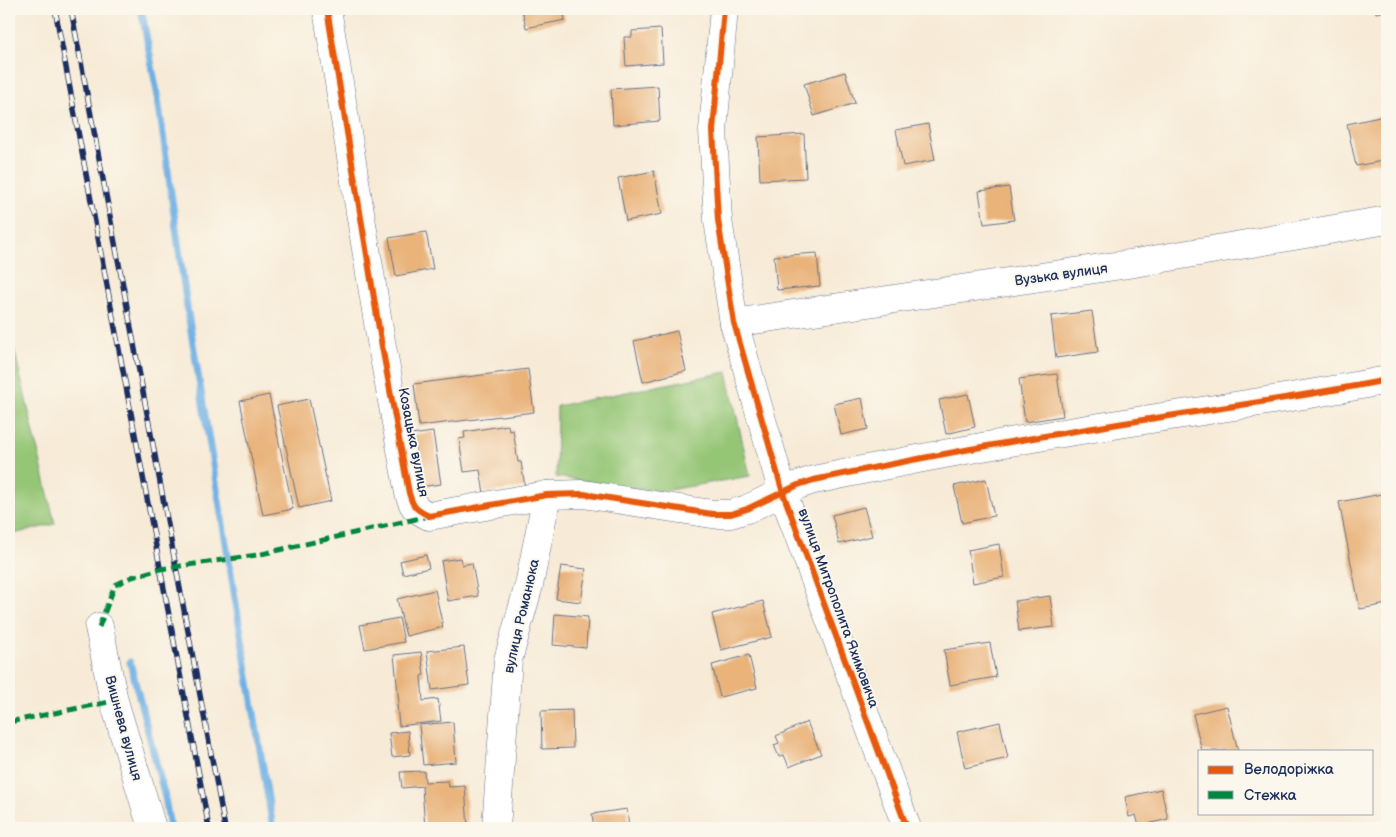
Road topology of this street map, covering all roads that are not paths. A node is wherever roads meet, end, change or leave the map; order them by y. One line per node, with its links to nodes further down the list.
1 (327, 9): 7 (street, Козацька вулиця)
2 (724, 9): 4 (street, вулиця Митрополита Яхимовича)
3 (1387, 220): 4 (street, Вузька вулиця)
4 (734, 323): 6 (street, вулиця Митрополита Яхимовича)
5 (1387, 380): 6 (street, Козацька вулиця)
6 (783, 493): 7 (street, Козацька вулиця); 11 (street, вулиця Митрополита Яхимовича)
7 (548, 495): 10 (street, вулиця Романюка)
8 (99, 627): 9 (street, Вишнева вулиця)
9 (152, 828)
10 (496, 828)
11 (907, 828)

